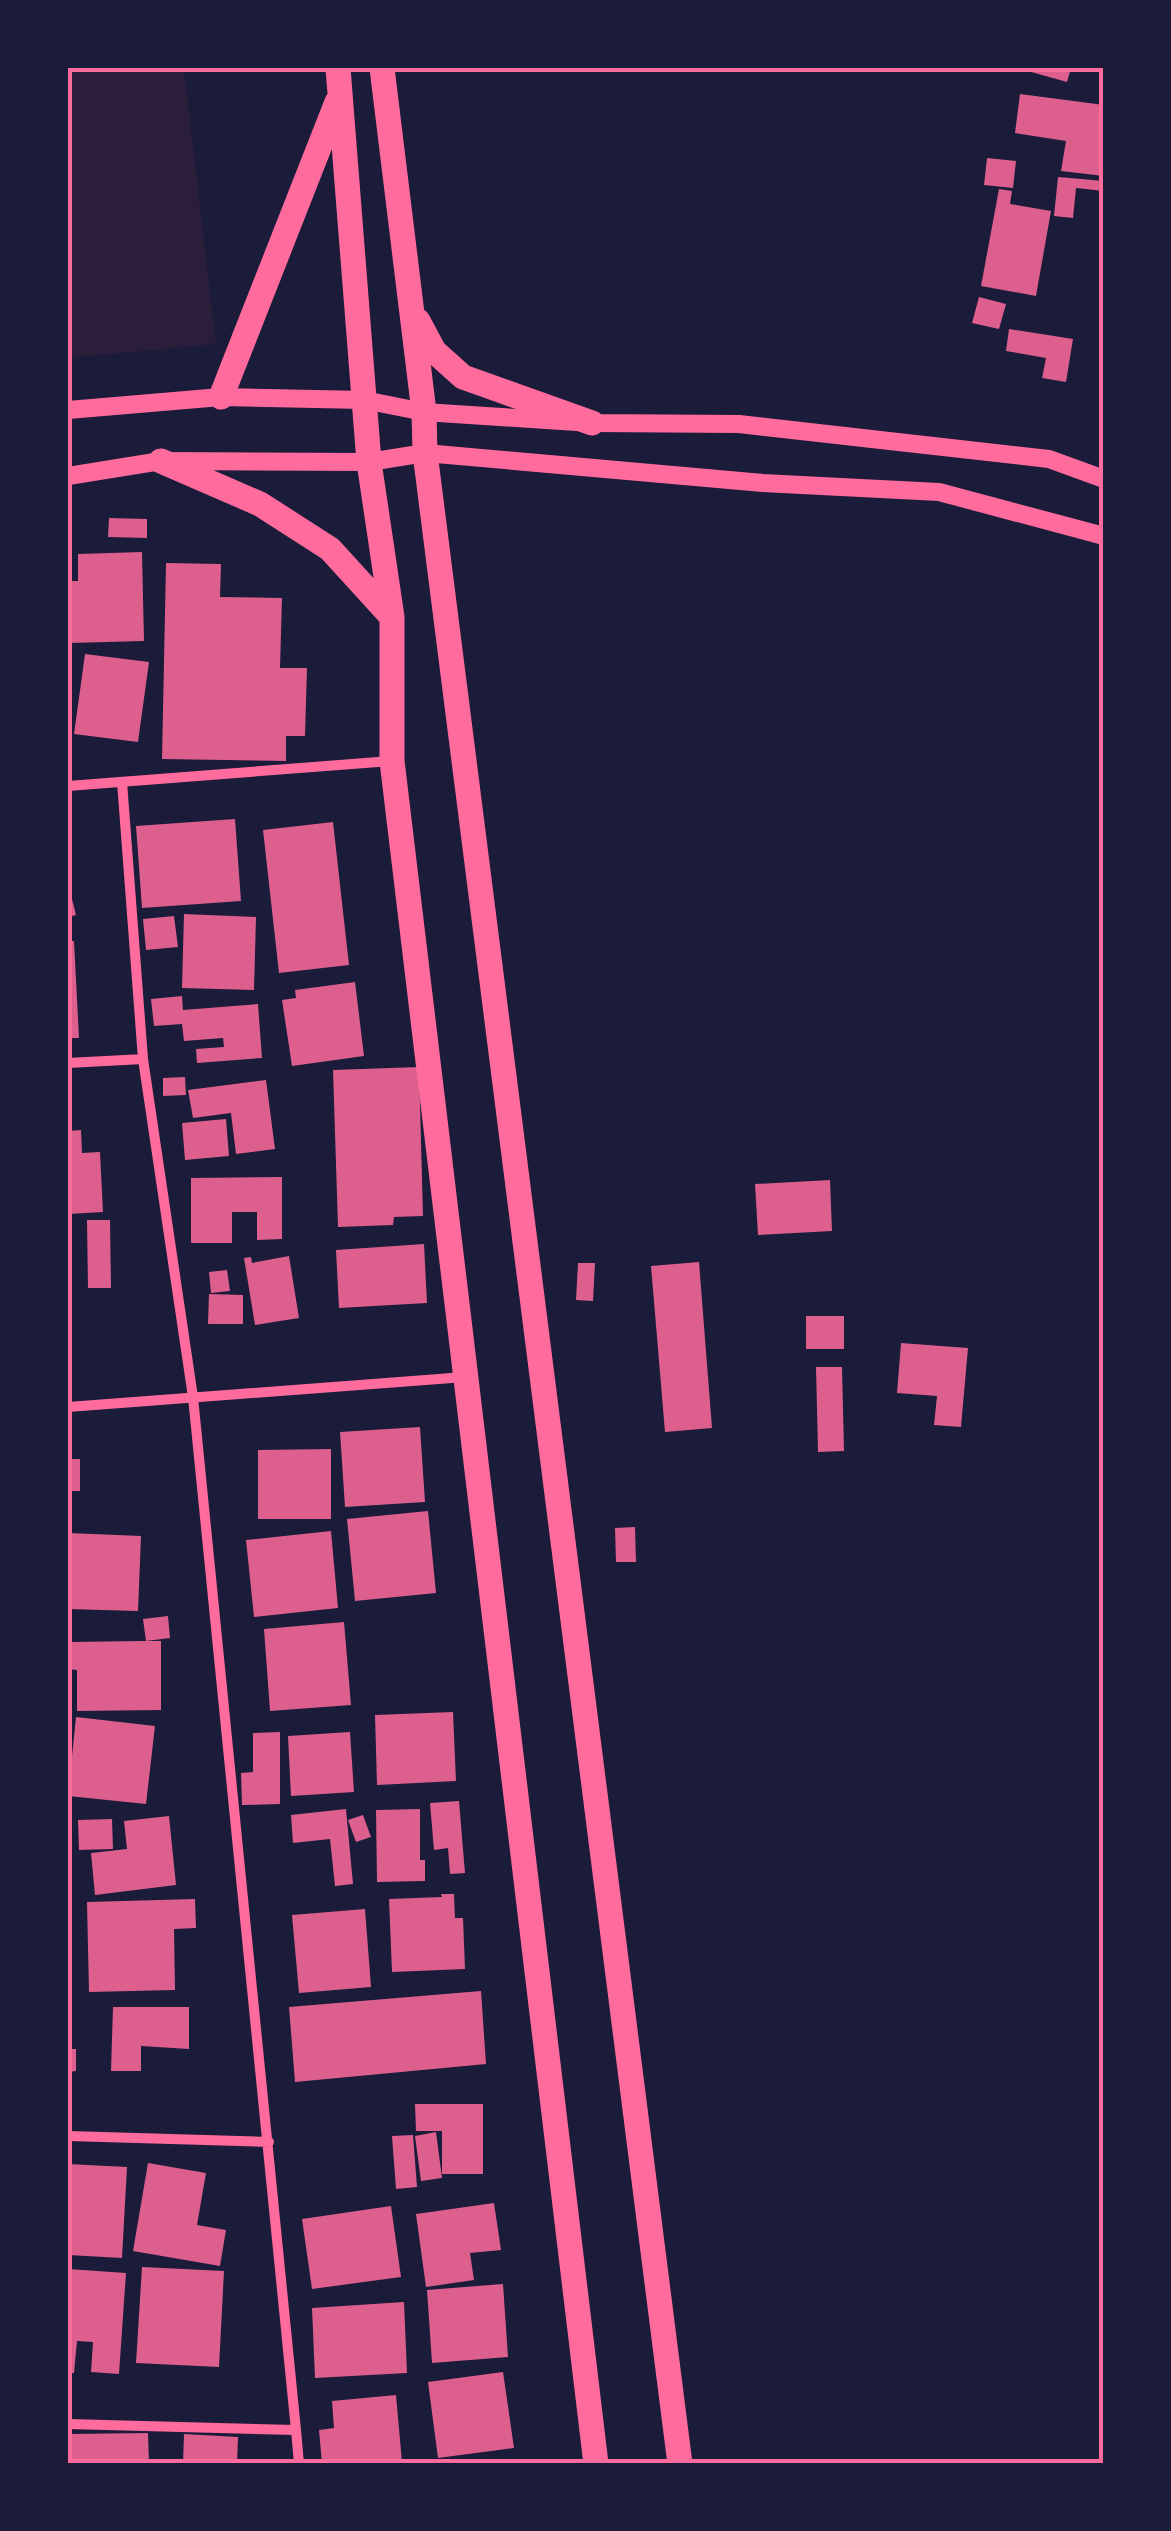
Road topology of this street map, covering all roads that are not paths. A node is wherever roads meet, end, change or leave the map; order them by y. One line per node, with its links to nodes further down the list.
1 (382, 68): 3 (main road)
2 (339, 80): 4 (main road); 5 (main road)
3 (412, 310): 7 (main road); 8 (main road)
4 (221, 397): 5 (street); 6 (street)
5 (364, 400): 7 (street); 11 (main road)
6 (68, 410)
7 (424, 412): 8 (street); 9 (main road)
8 (592, 423): 13 (street)
9 (426, 453): 11 (street); 14 (street); 30 (main road)
10 (162, 461): 11 (street); 12 (street); 15 (main road)
11 (370, 462): 15 (main road)
12 (68, 476)
13 (1104, 479)
14 (1104, 536)
15 (392, 617): 16 (main road)
16 (392, 761): 17 (street); 21 (main road)
17 (122, 782): 18 (street); 19 (street)
18 (68, 786)
19 (143, 1059): 20 (street); 22 (street)
20 (68, 1063)
21 (466, 1376): 22 (street); 29 (main road)
22 (193, 1397): 23 (street); 25 (street)
23 (68, 1407)
24 (68, 2136): 25 (street)
25 (269, 2142): 27 (street)
26 (68, 2424): 27 (street)
27 (296, 2430): 28 (street)
28 (299, 2464)
29 (596, 2464)
30 (680, 2464)

